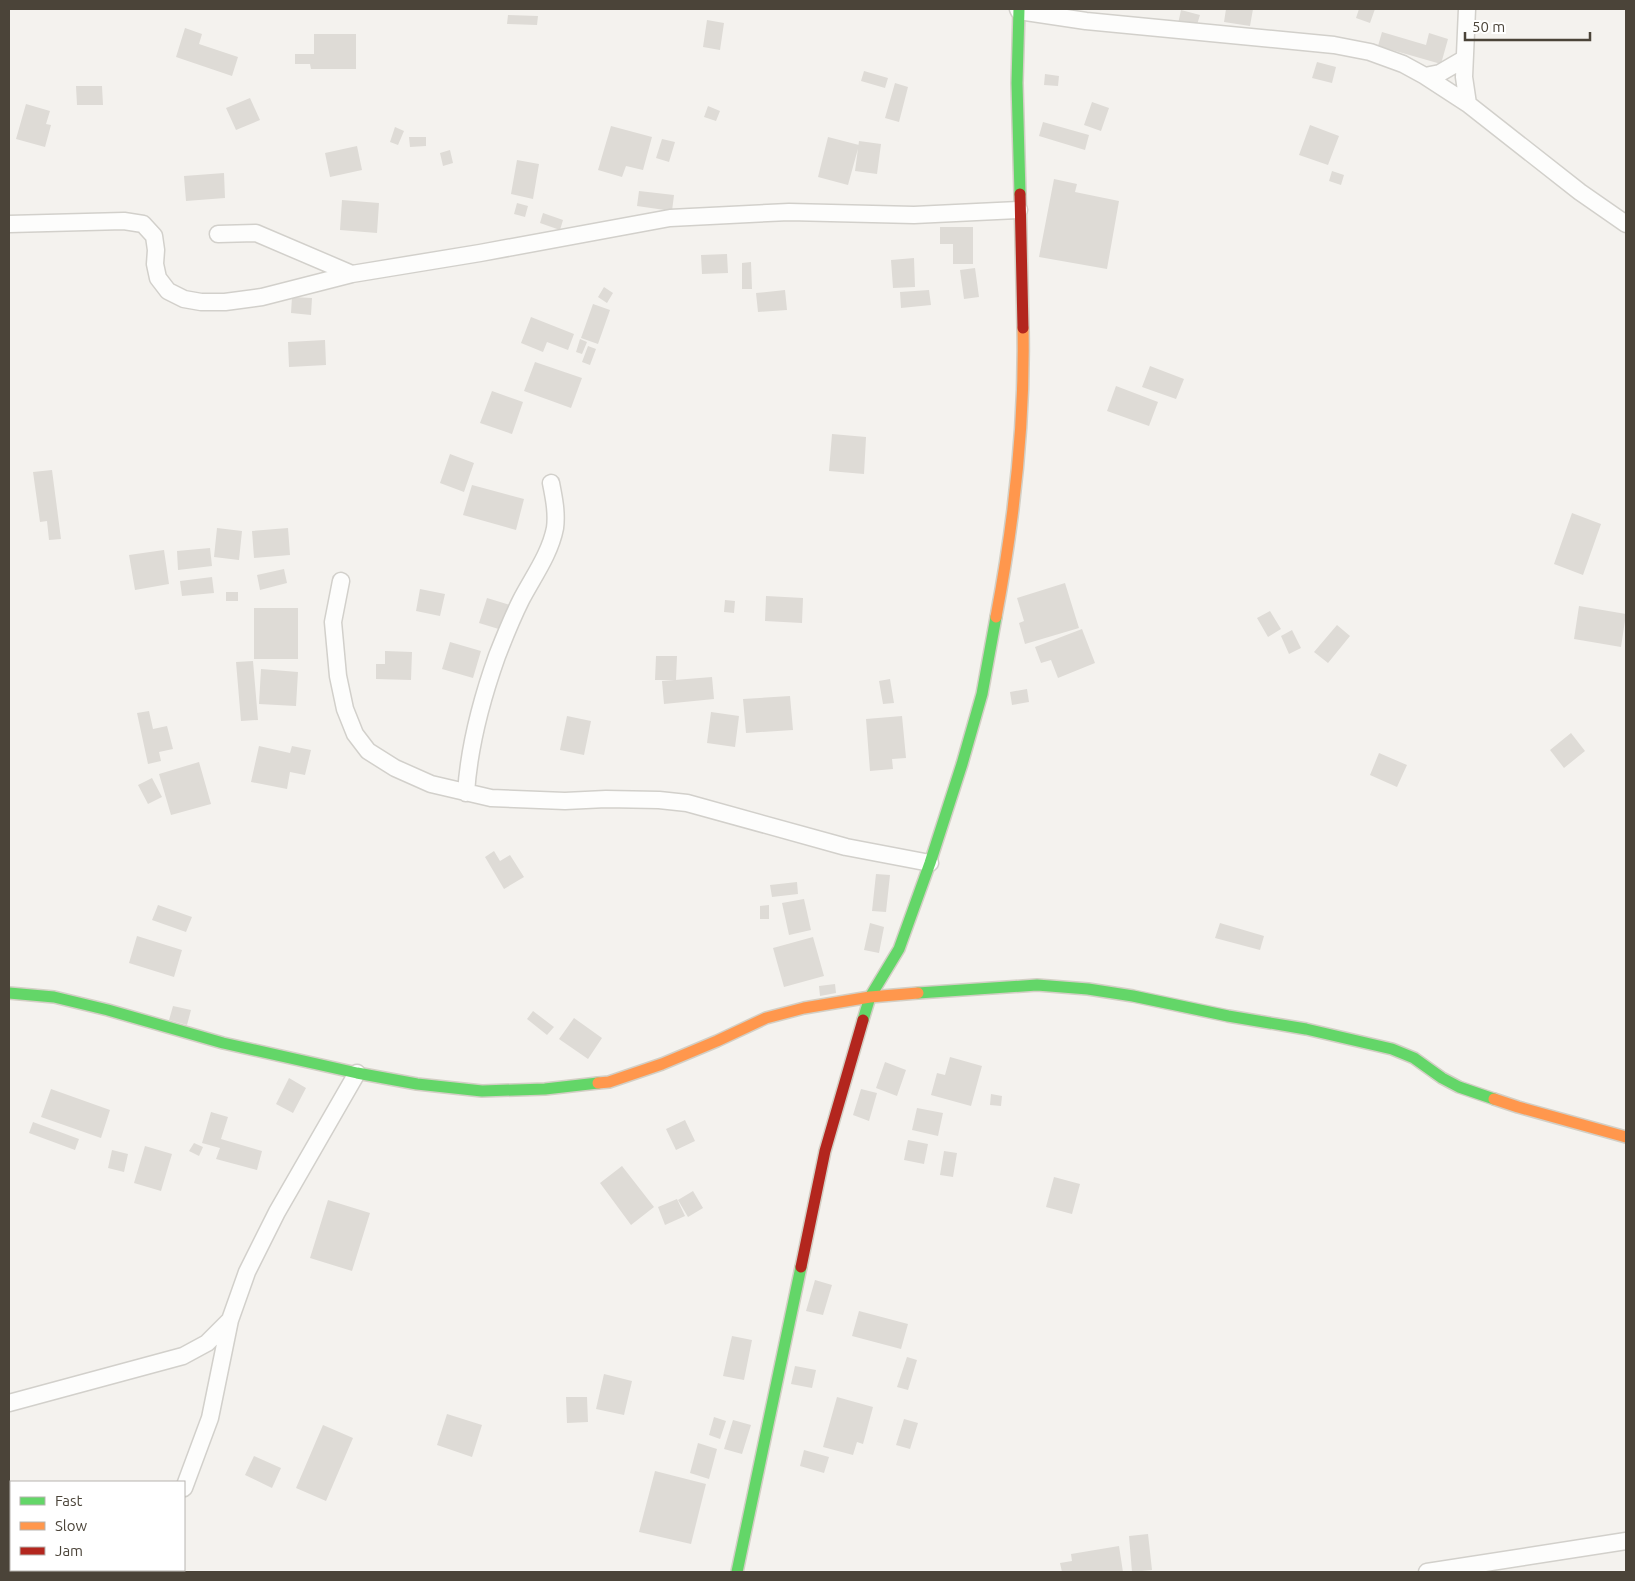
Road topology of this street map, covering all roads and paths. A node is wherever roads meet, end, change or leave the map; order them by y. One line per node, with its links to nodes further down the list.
1 (1467, 9): 3 (street)
2 (1019, 10): 4 (street); 6 (street)
3 (1464, 59): 4 (street); 5 (street)
4 (1425, 76): 5 (street)
5 (1468, 104): 8 (street)
6 (1019, 210): 10 (street); 14 (street)
7 (9, 224): 10 (street)
8 (1626, 224)
9 (218, 234): 10 (street)
10 (352, 274)
11 (551, 483): 13 (street)
12 (341, 581): 13 (street)
13 (466, 793): 14 (street)
14 (930, 863): 16 (street)
15 (9, 992): 17 (street)
16 (870, 997): 17 (street); 18 (street); 23 (street)
17 (357, 1073): 19 (street)
18 (1626, 1137)
19 (230, 1320): 20 (street); 21 (street)
20 (9, 1403)
21 (185, 1485)
22 (1626, 1540): 24 (street)
23 (737, 1572)
24 (1427, 1572)

